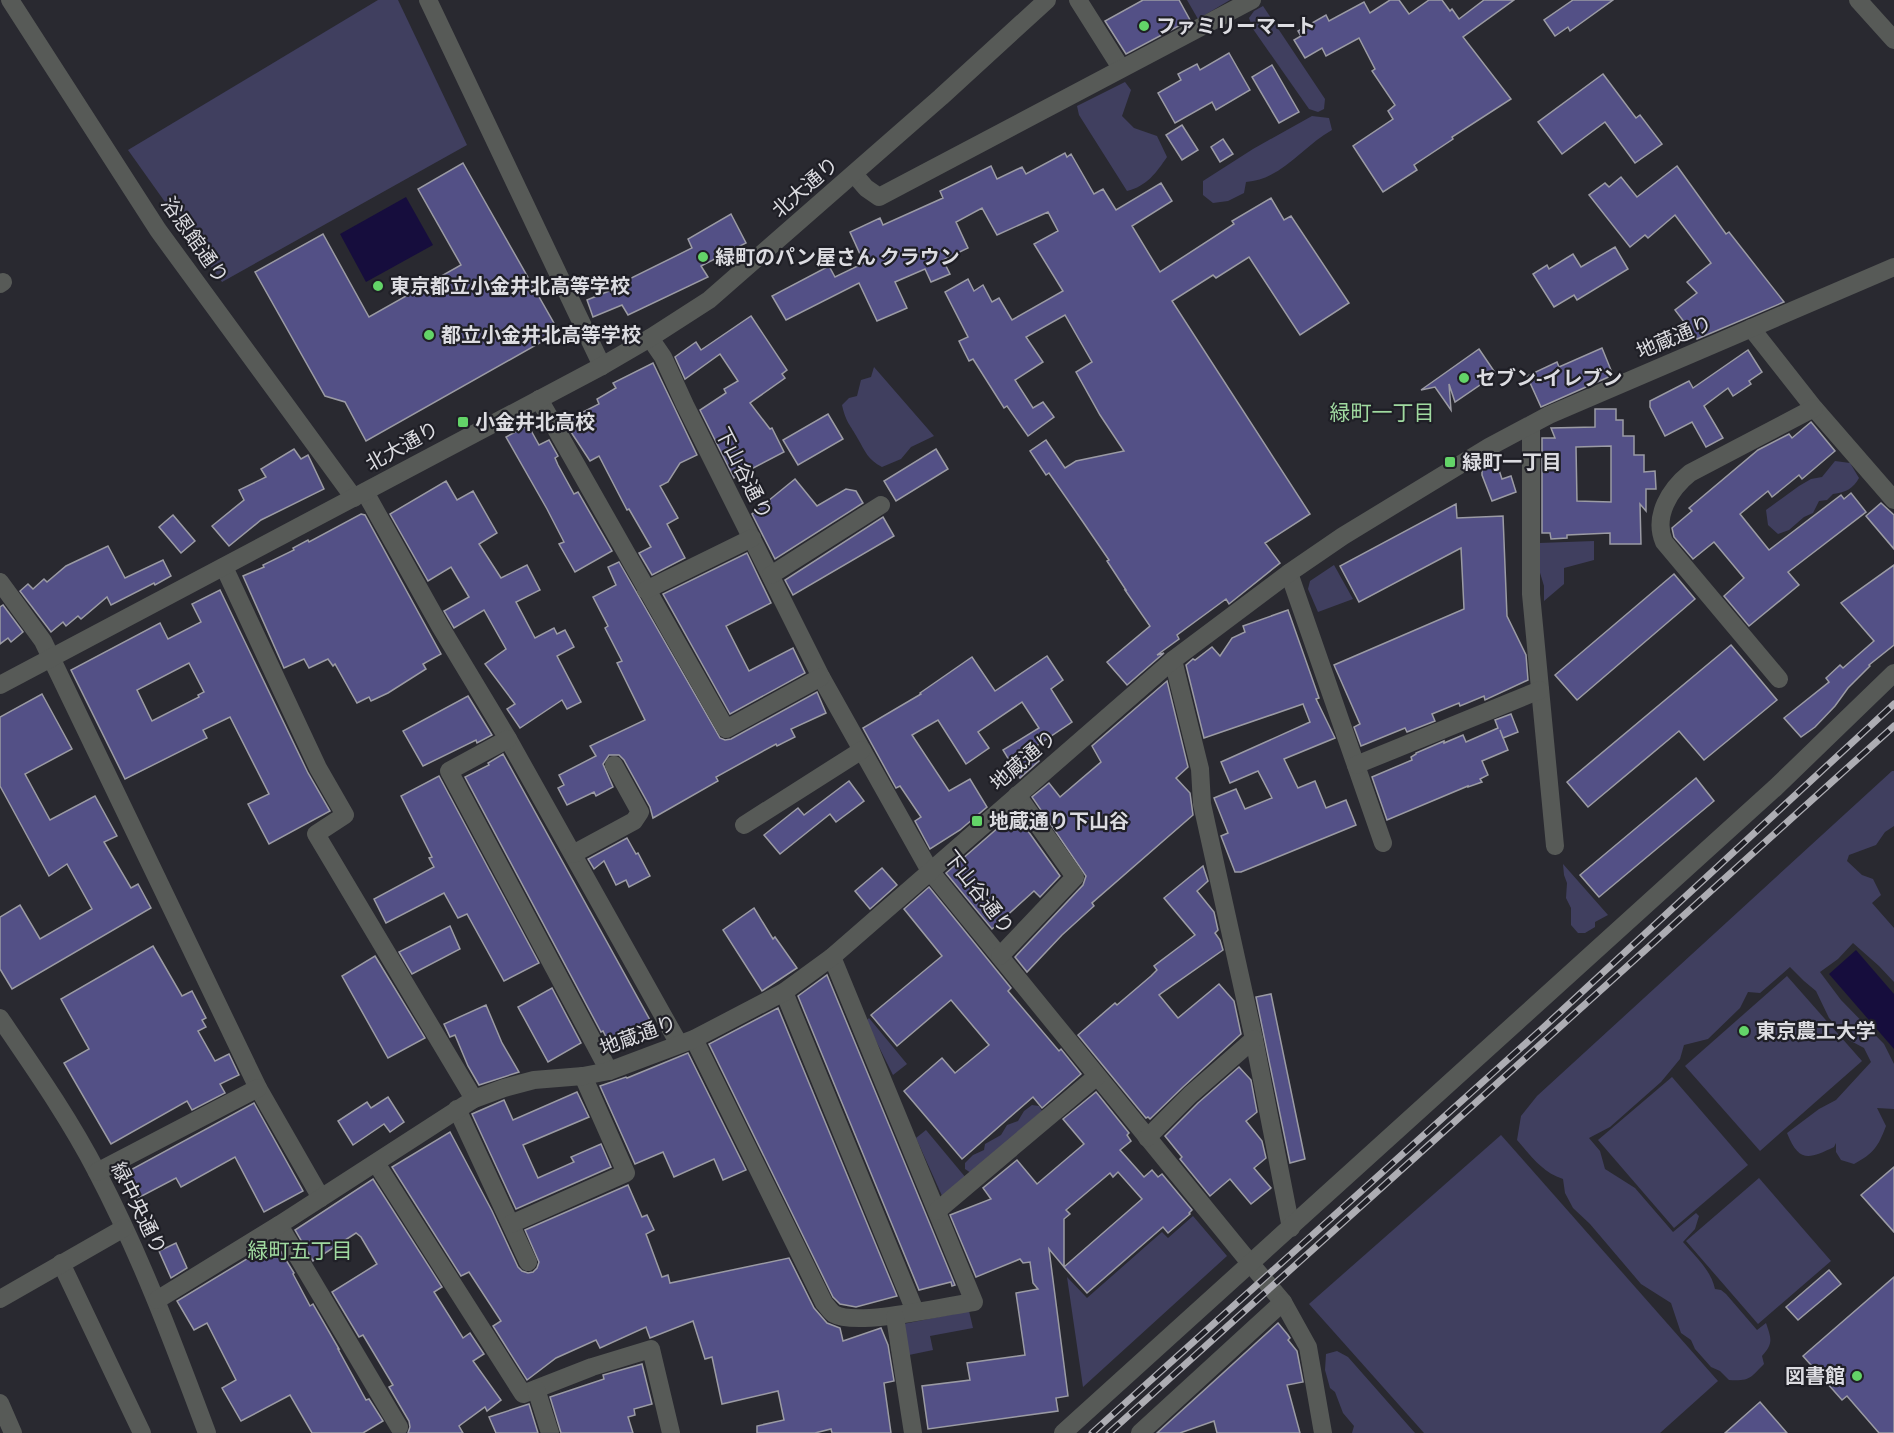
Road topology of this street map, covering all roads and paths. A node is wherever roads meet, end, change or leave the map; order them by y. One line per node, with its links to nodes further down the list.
1 (10, 0): 17 (street, 浴恩館通り)
2 (428, 0): 13 (street)
3 (1047, 0): 9 (street, 北大通り)
4 (1078, 0): 8 (street)
5 (1858, 0): 7 (street)
6 (1245, 2): 8 (street)
7 (1894, 40)
8 (1121, 68): 9 (street)
9 (854, 174): 12 (street, 北大通り)
10 (1894, 267): 11 (street, 地蔵通り)
11 (1751, 328): 15 (street); 16 (street, 地蔵通り)
12 (650, 338): 13 (street, 北大通り); 20 (street, 下山谷通り)
13 (602, 366): 14 (street, 北大通り)
14 (539, 399): 17 (street, 北大通り); 25 (street)
15 (1814, 408): 18 (street); 30 (street)
16 (1531, 425): 22 (street, 地蔵通り); 32 (street)
17 (360, 495): 21 (street, 北大通り); 33 (street, 浴恩館通り)
18 (1894, 500)
19 (881, 505): 23 (street)
20 (752, 538): 23 (street, 下山谷通り); 25 (street)
21 (224, 567): 26 (street, 北大通り); 53 (street)
22 (1289, 573): 27 (street, 地蔵通り); 36 (street)
23 (771, 575): 29 (street, 下山谷通り)
24 (0, 582): 26 (street)
25 (646, 590): 29 (street)
26 (51, 659): 31 (street, 北大通り); 52 (street)
27 (1173, 660): 37 (street, 地蔵通り); 47 (street)
28 (1894, 673): 63 (street)
29 (821, 677): 34 (street, 下山谷通り)
30 (1779, 679)
31 (0, 685)
32 (1540, 690): 36 (street); 40 (street)
33 (508, 739): 41 (street, 浴恩館通り); 49 (street)
34 (862, 750): 38 (street); 42 (street, 下山谷通り)
35 (614, 765): 41 (street)
36 (1356, 765): 39 (street)
37 (1017, 795): 42 (street, 地蔵通り); 43 (street)
38 (744, 825)
39 (1383, 843)
40 (1555, 846)
41 (573, 854): 48 (street, 浴恩館通り)
42 (930, 871): 43 (street, 下山谷通り); 44 (street, 地蔵通り)
43 (1000, 956): 51 (street, 下山谷通り)
44 (832, 957): 45 (street, 地蔵通り); 59 (street)
45 (784, 992): 48 (street, 地蔵通り); 70 (street)
46 (0, 1018): 57 (street, 緑中央通り)
47 (1254, 1039): 55 (street); 63 (street)
48 (686, 1041): 49 (street, 地蔵通り); 71 (street, 浴恩館通り)
49 (609, 1071): 50 (street, 地蔵通り)
50 (584, 1077): 53 (street, 地蔵通り); 60 (street)
51 (1097, 1077): 55 (street, 下山谷通り); 59 (street)
52 (258, 1088): 57 (street); 58 (street)
53 (474, 1099): 54 (street, 地蔵通り)
54 (457, 1109): 56 (street, 地蔵通り); 60 (street)
55 (1147, 1138): 66 (street, 下山谷通り)
56 (376, 1163): 58 (street, 地蔵通り); 72 (street)
57 (97, 1172): 62 (street, 緑中央通り)
58 (321, 1198): 61 (street, 地蔵通り)
59 (937, 1211): 70 (street, 浴恩館通り)
60 (511, 1224): 64 (street)
61 (279, 1226): 68 (street, 地蔵通り); 74 (street)
62 (124, 1228): 65 (street); 68 (street, 緑中央通り)
63 (1291, 1228): 66 (street)
64 (528, 1262)
65 (61, 1263): 67 (street); 76 (street)
66 (1250, 1263): 69 (street, 下山谷通り); 81 (street)
67 (0, 1299)
68 (157, 1300): 77 (street, 緑中央通り)
69 (1283, 1302): 82 (street); 83 (street, 下山谷通り)
70 (915, 1311): 71 (street, 浴恩館通り)
71 (895, 1317): 80 (street)
72 (536, 1389): 78 (street); 79 (street)
73 (0, 1403): 75 (street)
74 (399, 1427)
75 (13, 1433)
76 (142, 1433)
77 (207, 1433)
78 (550, 1433)
79 (670, 1433)
80 (912, 1433)
81 (1063, 1433)
82 (1140, 1433)
83 (1323, 1433)

